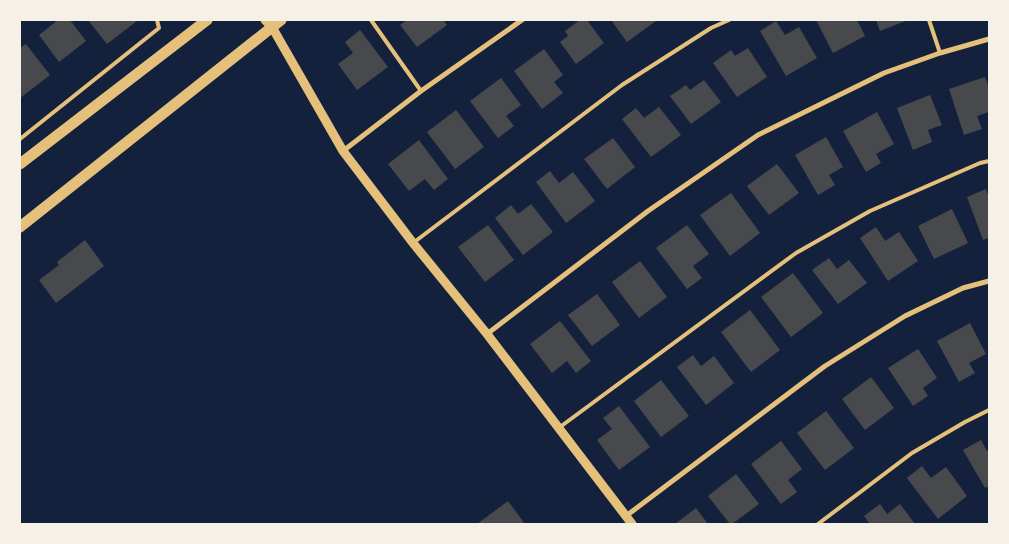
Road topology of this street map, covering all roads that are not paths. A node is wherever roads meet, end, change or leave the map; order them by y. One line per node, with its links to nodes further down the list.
1 (157, 20): 11 (lane)
2 (207, 20): 14 (main road)
3 (371, 20): 10 (lane)
4 (522, 20): 10 (street)
5 (729, 20): 16 (lane)
6 (930, 20): 9 (lane)
7 (272, 22): 12 (street); 15 (main road)
8 (989, 39): 9 (street)
9 (940, 53): 18 (street)
10 (421, 91): 12 (street)
11 (20, 139)
12 (344, 151): 16 (street)
13 (989, 161): 20 (lane)
14 (20, 164)
15 (20, 227)
16 (413, 243): 18 (street)
17 (989, 281): 21 (street)
18 (487, 334): 20 (street)
19 (989, 410): 22 (lane)
20 (559, 428): 21 (street)
21 (629, 520)
22 (818, 524)

